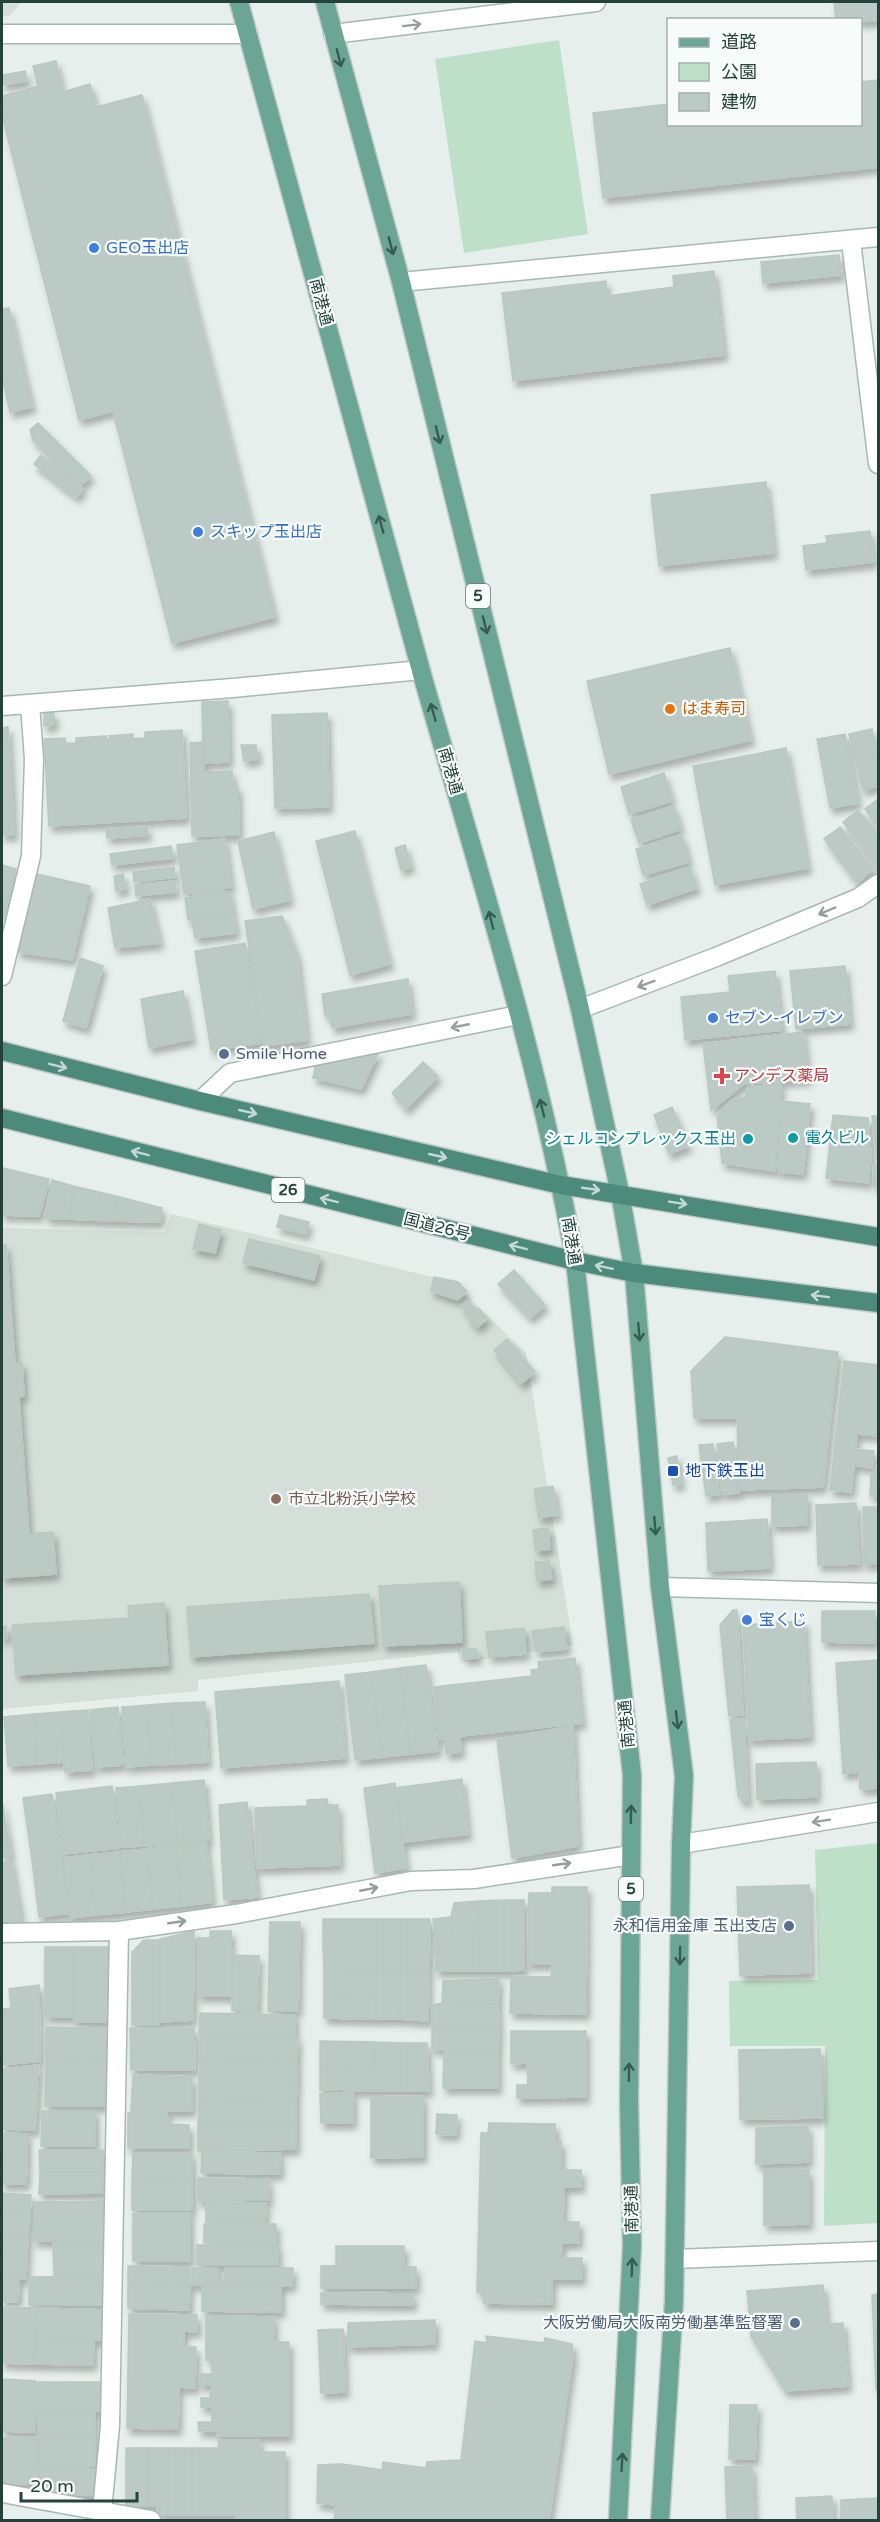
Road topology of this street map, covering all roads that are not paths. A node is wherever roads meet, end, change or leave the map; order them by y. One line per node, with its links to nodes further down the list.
1 (239, 2): 5 (main road, 南港通 / 5)
2 (325, 2): 6 (main road, 5)
3 (596, 2): 6 (street, one-way to 3)
4 (2, 34): 5 (street)
5 (248, 34): 11 (main road, 南港通 / 5, one-way to 5)
6 (333, 34): 9 (main road, 5, one-way to 9)
7 (879, 237): 8 (street)
8 (851, 241): 9 (street); 10 (street)
9 (400, 282): 16 (main road, 5, one-way to 16)
10 (879, 464)
11 (421, 670): 12 (street); 17 (main road, 南港通 / 5, one-way to 11)
12 (30, 704): 13 (street); 15 (street)
13 (2, 706)
14 (879, 884): 16 (street, one-way to 16)
15 (2, 976)
16 (580, 1009): 22 (main road, 5)
17 (518, 1015): 19 (street, one-way to 19); 21 (main road, 南港通 / 5, one-way to 17)
18 (2, 1052): 19 (highway, one-way to 19)
19 (200, 1101): 21 (highway, one-way to 21)
20 (2, 1118): 24 (highway, 国道26号 / 26, one-way to 20)
21 (561, 1185): 22 (highway, one-way to 22); 24 (main road, 南港通 / 5)
22 (620, 1193): 23 (highway, one-way to 23); 25 (main road, 5)
23 (879, 1236)
24 (575, 1261): 25 (highway, 国道26号 / 26, one-way to 24); 31 (main road, 南港通 / 5, one-way to 24)
25 (634, 1274): 26 (highway, 国道26号 / 26, one-way to 25); 27 (main road, 5, one-way to 27)
26 (879, 1303)
27 (660, 1587): 28 (street); 30 (main road, 5, one-way to 30)
28 (879, 1593)
29 (879, 1812): 30 (street, one-way to 30)
30 (681, 1844): 35 (main road, 5, one-way to 35)
31 (631, 1855): 32 (street, one-way to 31); 39 (main road, 南港通 / 5, one-way to 31)
32 (119, 1931): 33 (street); 37 (street)
33 (2, 1933)
34 (879, 2251): 35 (street)
35 (675, 2259): 40 (main road, 5)
36 (2, 2493): 37 (street)
37 (102, 2511): 38 (street)
38 (151, 2520)
39 (618, 2520)
40 (660, 2520)

